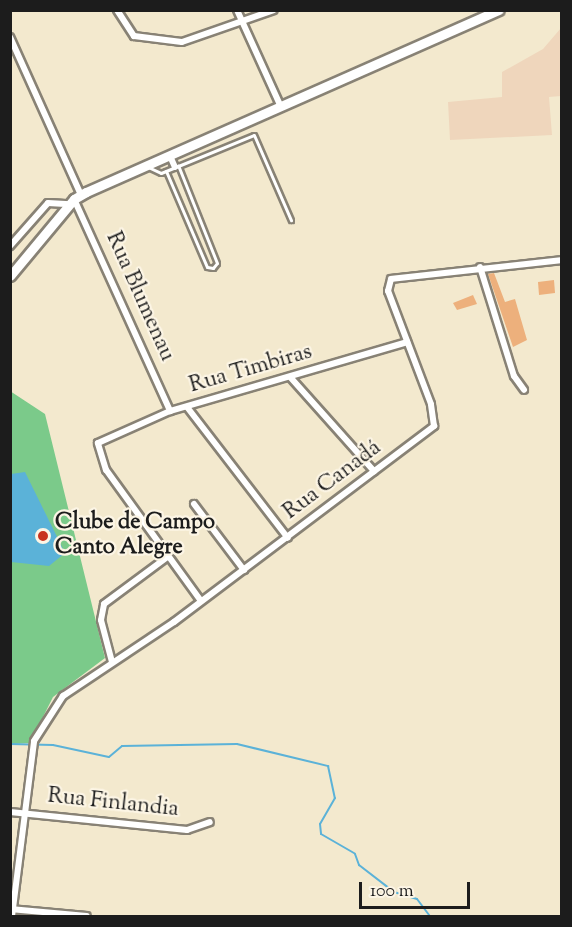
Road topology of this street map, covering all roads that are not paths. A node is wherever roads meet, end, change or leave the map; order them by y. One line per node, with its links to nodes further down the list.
1 (117, 10): 5 (street)
2 (237, 10): 5 (street)
3 (274, 10): 5 (street)
4 (493, 12): 7 (main road)
5 (243, 24): 7 (street)
6 (10, 37): 12 (street, Rua Blumenau)
7 (281, 107): 8 (main road)
8 (170, 156): 9 (main road); 10 (street)
9 (147, 164): 11 (lane); 12 (main road)
10 (176, 166): 11 (lane); 11 (lane); 13 (lane)
11 (166, 171)
12 (75, 199): 14 (street); 17 (main road); 22 (street, Rua Blumenau)
13 (291, 220)
14 (10, 246)
15 (561, 260): 16 (street, Rua Canadá)
16 (480, 267): 18 (street, Rua Canadá); 20 (street)
17 (10, 276)
18 (407, 342): 19 (street, Rua Timbiras); 23 (street, Rua Canadá)
19 (291, 378): 21 (street, Rua Timbiras); 23 (street)
20 (524, 390)
21 (187, 407): 22 (street, Rua Timbiras); 25 (street)
22 (170, 411): 26 (street, Rua Timbiras)
23 (374, 471): 25 (street, Rua Canadá)
24 (194, 504): 27 (street)
25 (288, 538): 27 (street, Rua Canadá)
26 (165, 558): 28 (street); 29 (street)
27 (244, 570): 28 (street, Rua Canadá)
28 (201, 601): 29 (street, Rua Canadá)
29 (112, 662): 31 (street, Rua Canadá)
30 (10, 812): 31 (street, Rua Finlandia)
31 (23, 814): 32 (street, Rua Finlandia); 33 (street, Rua Canadá)
32 (210, 822)
33 (12, 912): 34 (street)
34 (87, 916)

